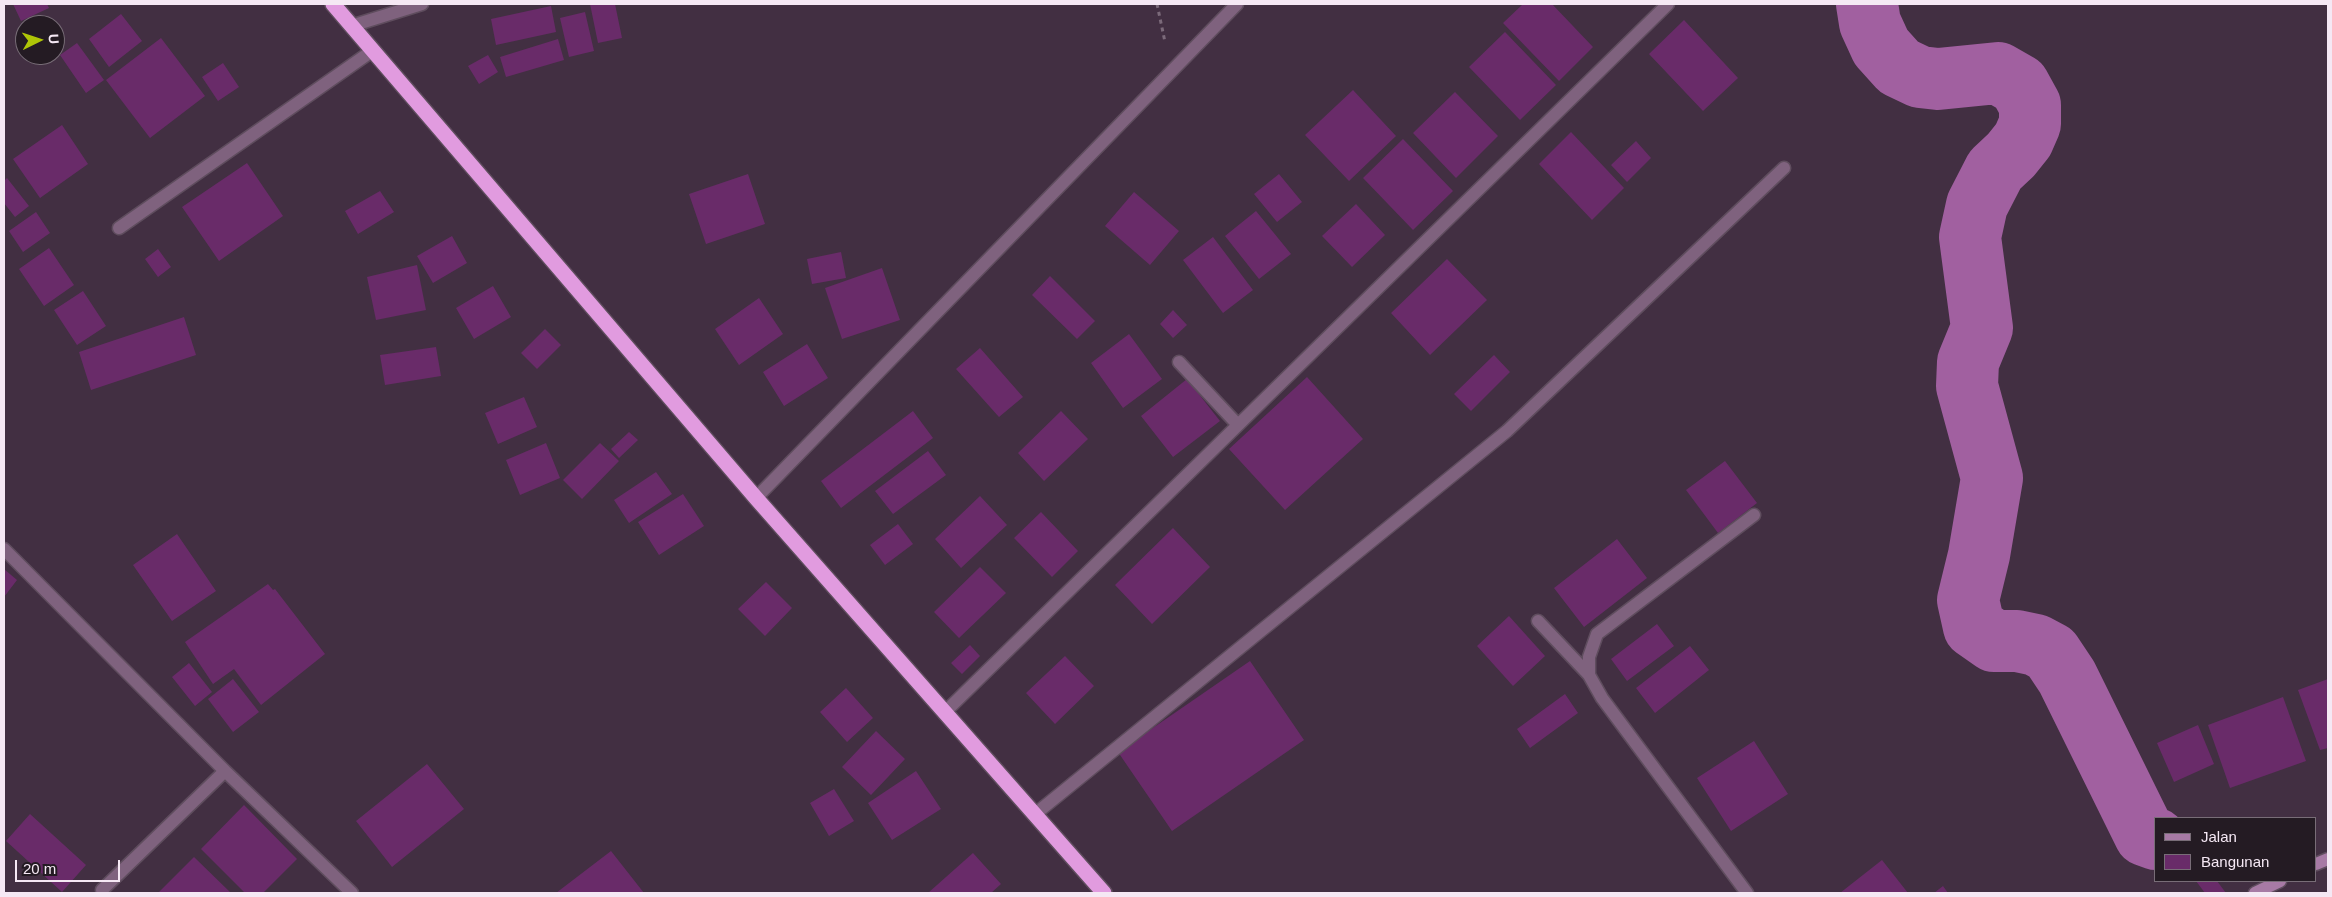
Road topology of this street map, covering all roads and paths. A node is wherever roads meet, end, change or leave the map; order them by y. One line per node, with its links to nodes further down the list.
1 (333, 4): 6 (highway)
2 (422, 4): 6 (street)
3 (1157, 4): 8 (path)
4 (1237, 4): 8 (street)
5 (1668, 4): 12 (street)
6 (351, 26): 7 (highway)
7 (372, 51): 10 (street); 13 (highway)
8 (1171, 72): 13 (street)
9 (1784, 168): 20 (street)
10 (119, 228)
11 (1179, 362): 12 (street)
12 (1238, 424): 18 (street)
13 (756, 498): 18 (highway)
14 (1754, 515): 17 (street)
15 (4, 549): 19 (street)
16 (1538, 621): 17 (street)
17 (1589, 675): 25 (street)
18 (944, 713): 20 (highway)
19 (225, 771): 22 (street); 23 (street)
20 (1034, 815): 24 (highway)
21 (2278, 882): 26 (main road)
22 (102, 890)
23 (352, 893)
24 (1104, 893)
25 (1747, 893)
26 (2255, 893)

